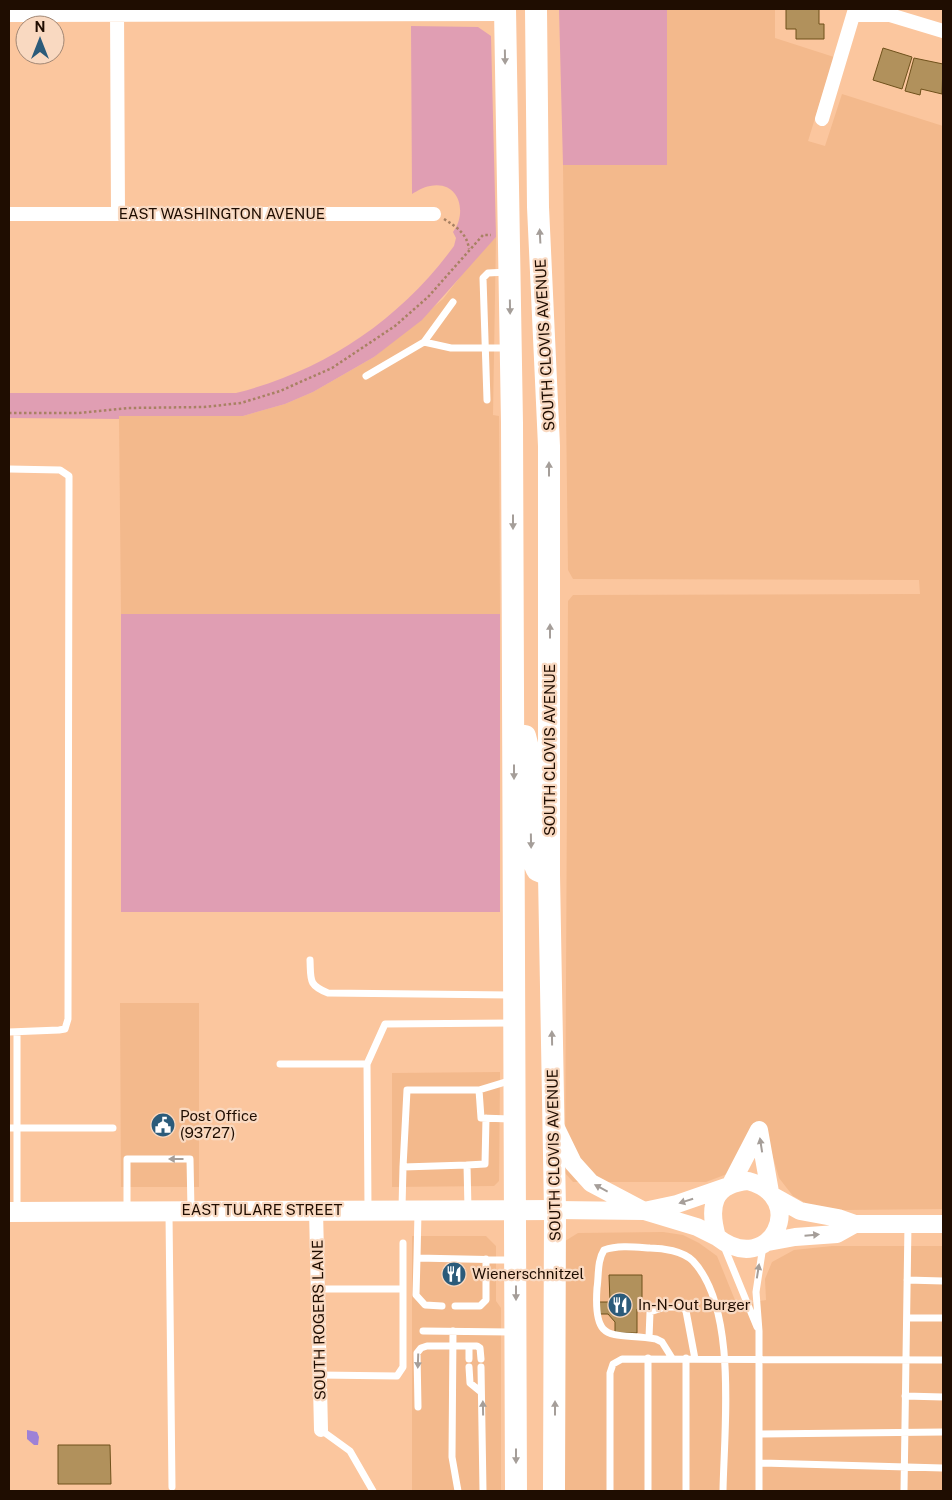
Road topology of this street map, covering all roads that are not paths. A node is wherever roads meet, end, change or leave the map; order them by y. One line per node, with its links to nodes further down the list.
1 (536, 9): 7 (main road, SOUTH CLOVIS AVENUE)
2 (510, 10): 3 (street); 7 (main road); 12 (main road, SOUTH CLOVIS AVENUE, one-way to 12)
3 (117, 12): 5 (street); 10 (street)
4 (855, 12): 6 (street); 8 (street)
5 (9, 15)
6 (943, 31)
7 (537, 88): 21 (main road, SOUTH CLOVIS AVENUE, one-way to 7)
8 (822, 120)
9 (9, 214): 10 (street, EAST WASHINGTON AVENUE)
10 (118, 214): 11 (street, EAST WASHINGTON AVENUE)
11 (434, 214)
12 (509, 272): 15 (lane); 16 (main road, SOUTH CLOVIS AVENUE, one-way to 16)
13 (453, 302): 14 (lane)
14 (424, 342): 15 (lane); 17 (lane)
15 (485, 348): 16 (lane); 18 (lane)
16 (511, 348): 20 (main road, SOUTH CLOVIS AVENUE, one-way to 20)
17 (366, 376)
18 (488, 400)
19 (9, 469): 26 (lane)
20 (514, 689): 21 (main road, one-way to 21); 23 (main road, SOUTH CLOVIS AVENUE, one-way to 23)
21 (550, 875): 33 (main road, SOUTH CLOVIS AVENUE, one-way to 21)
22 (310, 960): 23 (lane)
23 (515, 995): 24 (main road, SOUTH CLOVIS AVENUE)
24 (515, 1023): 28 (lane); 29 (main road, SOUTH CLOVIS AVENUE)
25 (9, 1032): 26 (lane)
26 (17, 1033): 35 (lane)
27 (280, 1064): 28 (lane)
28 (367, 1064): 44 (lane)
29 (515, 1079): 30 (lane); 32 (main road, SOUTH CLOVIS AVENUE)
30 (479, 1090): 31 (lane); 38 (lane)
31 (486, 1118): 32 (lane); 37 (lane)
32 (515, 1119): 46 (main road, SOUTH CLOVIS AVENUE)
33 (554, 1123): 47 (main road, SOUTH CLOVIS AVENUE); 50 (street, one-way to 33)
34 (9, 1128): 35 (lane)
35 (18, 1128): 36 (lane); 51 (lane)
36 (113, 1128)
37 (466, 1165): 38 (lane); 45 (lane)
38 (403, 1167): 41 (lane)
39 (728, 1186): 40 (street); 40 (street, one-way to 39); 50 (street, one-way to 50); 55 (street)
40 (773, 1195): 52 (street); 57 (street)
41 (410, 1209): 44 (main road, EAST TULARE STREET); 45 (main road, EAST TULARE STREET); 58 (lane)
42 (127, 1210): 48 (main road, EAST TULARE STREET); 49 (lane, one-way to 42); 51 (main road, EAST TULARE STREET)
43 (316, 1210): 44 (main road, EAST TULARE STREET); 49 (main road, EAST TULARE STREET); 63 (street, SOUTH ROGERS LANE)
44 (368, 1210)
45 (468, 1210): 46 (main road, EAST TULARE STREET)
46 (515, 1210): 47 (main road, EAST TULARE STREET); 60 (main road, SOUTH CLOVIS AVENUE)
47 (555, 1210): 50 (street); 101 (main road, SOUTH CLOVIS AVENUE, one-way to 47)
48 (169, 1211): 49 (main road, EAST TULARE STREET); 96 (lane)
49 (192, 1211)
50 (644, 1211): 55 (street)
51 (13, 1212)
52 (855, 1224): 53 (street); 57 (street, one-way to 52)
53 (908, 1224): 54 (street); 61 (lane)
54 (943, 1224)
55 (719, 1239): 57 (street); 72 (lane)
56 (404, 1243): 64 (lane)
57 (766, 1244): 72 (lane, one-way to 57)
58 (417, 1258): 59 (lane); 65 (lane)
59 (486, 1260): 60 (lane); 66 (lane)
60 (516, 1260): 71 (main road, SOUTH CLOVIS AVENUE, one-way to 71)
61 (908, 1280): 62 (lane); 67 (lane)
62 (943, 1281)
63 (318, 1288): 64 (lane); 84 (street, SOUTH ROGERS LANE)
64 (403, 1289): 84 (lane)
65 (442, 1306)
66 (455, 1306)
67 (907, 1318): 68 (lane); 82 (lane)
68 (943, 1318)
69 (423, 1331): 70 (lane)
70 (453, 1332): 71 (lane); 74 (lane)
71 (516, 1332): 100 (main road, SOUTH CLOVIS AVENUE, one-way to 100)
72 (759, 1332): 81 (lane)
73 (649, 1338): 77 (lane); 79 (lane); 80 (lane)
74 (452, 1346): 75 (lane); 88 (lane, one-way to 88); 98 (lane)
75 (469, 1346): 85 (lane); 85 (lane)
76 (648, 1358): 77 (lane); 102 (lane); 103 (lane)
77 (672, 1358): 78 (lane)
78 (686, 1358): 79 (lane); 104 (lane)
79 (695, 1359): 80 (lane)
80 (724, 1359): 81 (lane); 105 (lane)
81 (759, 1360): 82 (lane); 92 (lane)
82 (906, 1360): 83 (lane); 86 (lane)
83 (943, 1360)
84 (320, 1375): 89 (street, SOUTH ROGERS LANE)
85 (481, 1392): 99 (lane, one-way to 85)
86 (905, 1396): 87 (lane); 90 (lane)
87 (943, 1397)
88 (418, 1407)
89 (321, 1430): 97 (lane)
90 (905, 1432): 91 (lane); 92 (lane); 94 (lane)
91 (943, 1432)
92 (759, 1434): 93 (lane)
93 (759, 1463): 94 (lane); 106 (lane)
94 (904, 1467): 95 (lane); 107 (lane)
95 (943, 1468)
96 (172, 1487)
97 (373, 1491)
98 (458, 1491)
99 (483, 1491)
100 (516, 1491)
101 (554, 1491)
102 (610, 1491)
103 (648, 1491)
104 (686, 1491)
105 (723, 1491)
106 (758, 1491)
107 (904, 1491)

